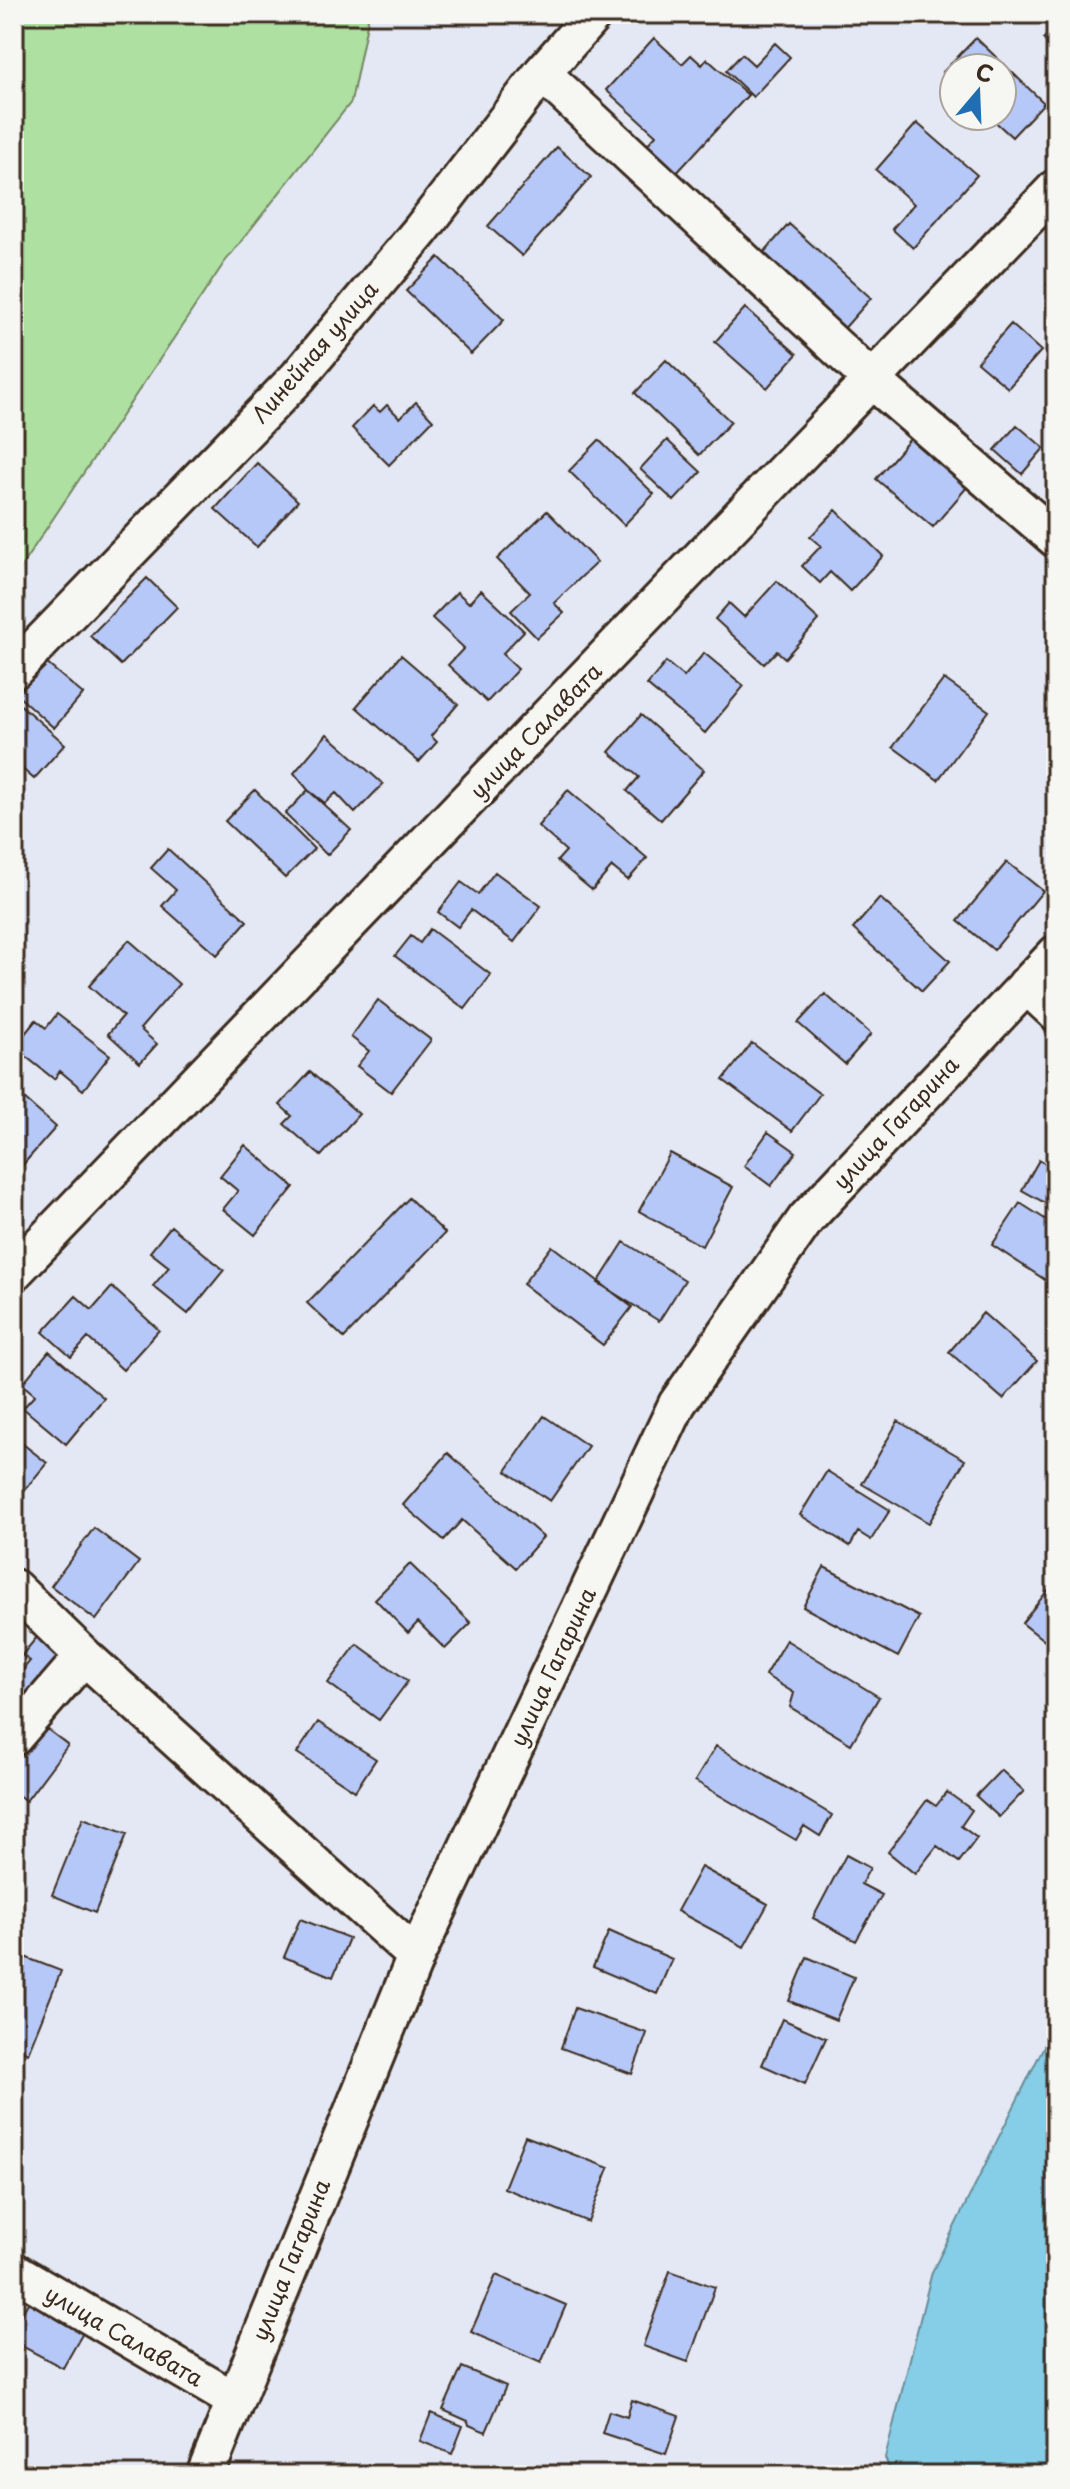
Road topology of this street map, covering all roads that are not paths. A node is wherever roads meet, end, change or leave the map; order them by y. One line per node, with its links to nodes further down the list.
1 (594, 14): 2 (street, Линейная улица)
2 (542, 73): 4 (street); 6 (street, Линейная улица)
3 (1056, 188): 4 (street, улица Салавата)
4 (873, 381): 5 (street); 10 (street, улица Салавата)
5 (1056, 539)
6 (14, 670)
7 (1056, 954): 8 (street, улица Гагарина)
8 (1026, 985): 9 (street); 14 (street, улица Гагарина)
9 (1056, 1013)
10 (14, 1272)
11 (14, 1588): 12 (street)
12 (84, 1656): 13 (street); 14 (street)
13 (14, 1737)
14 (416, 1956): 16 (street, улица Гагарина)
15 (14, 2271): 16 (street, улица Салавата)
16 (234, 2400): 17 (street, улица Гагарина)
17 (205, 2475)

